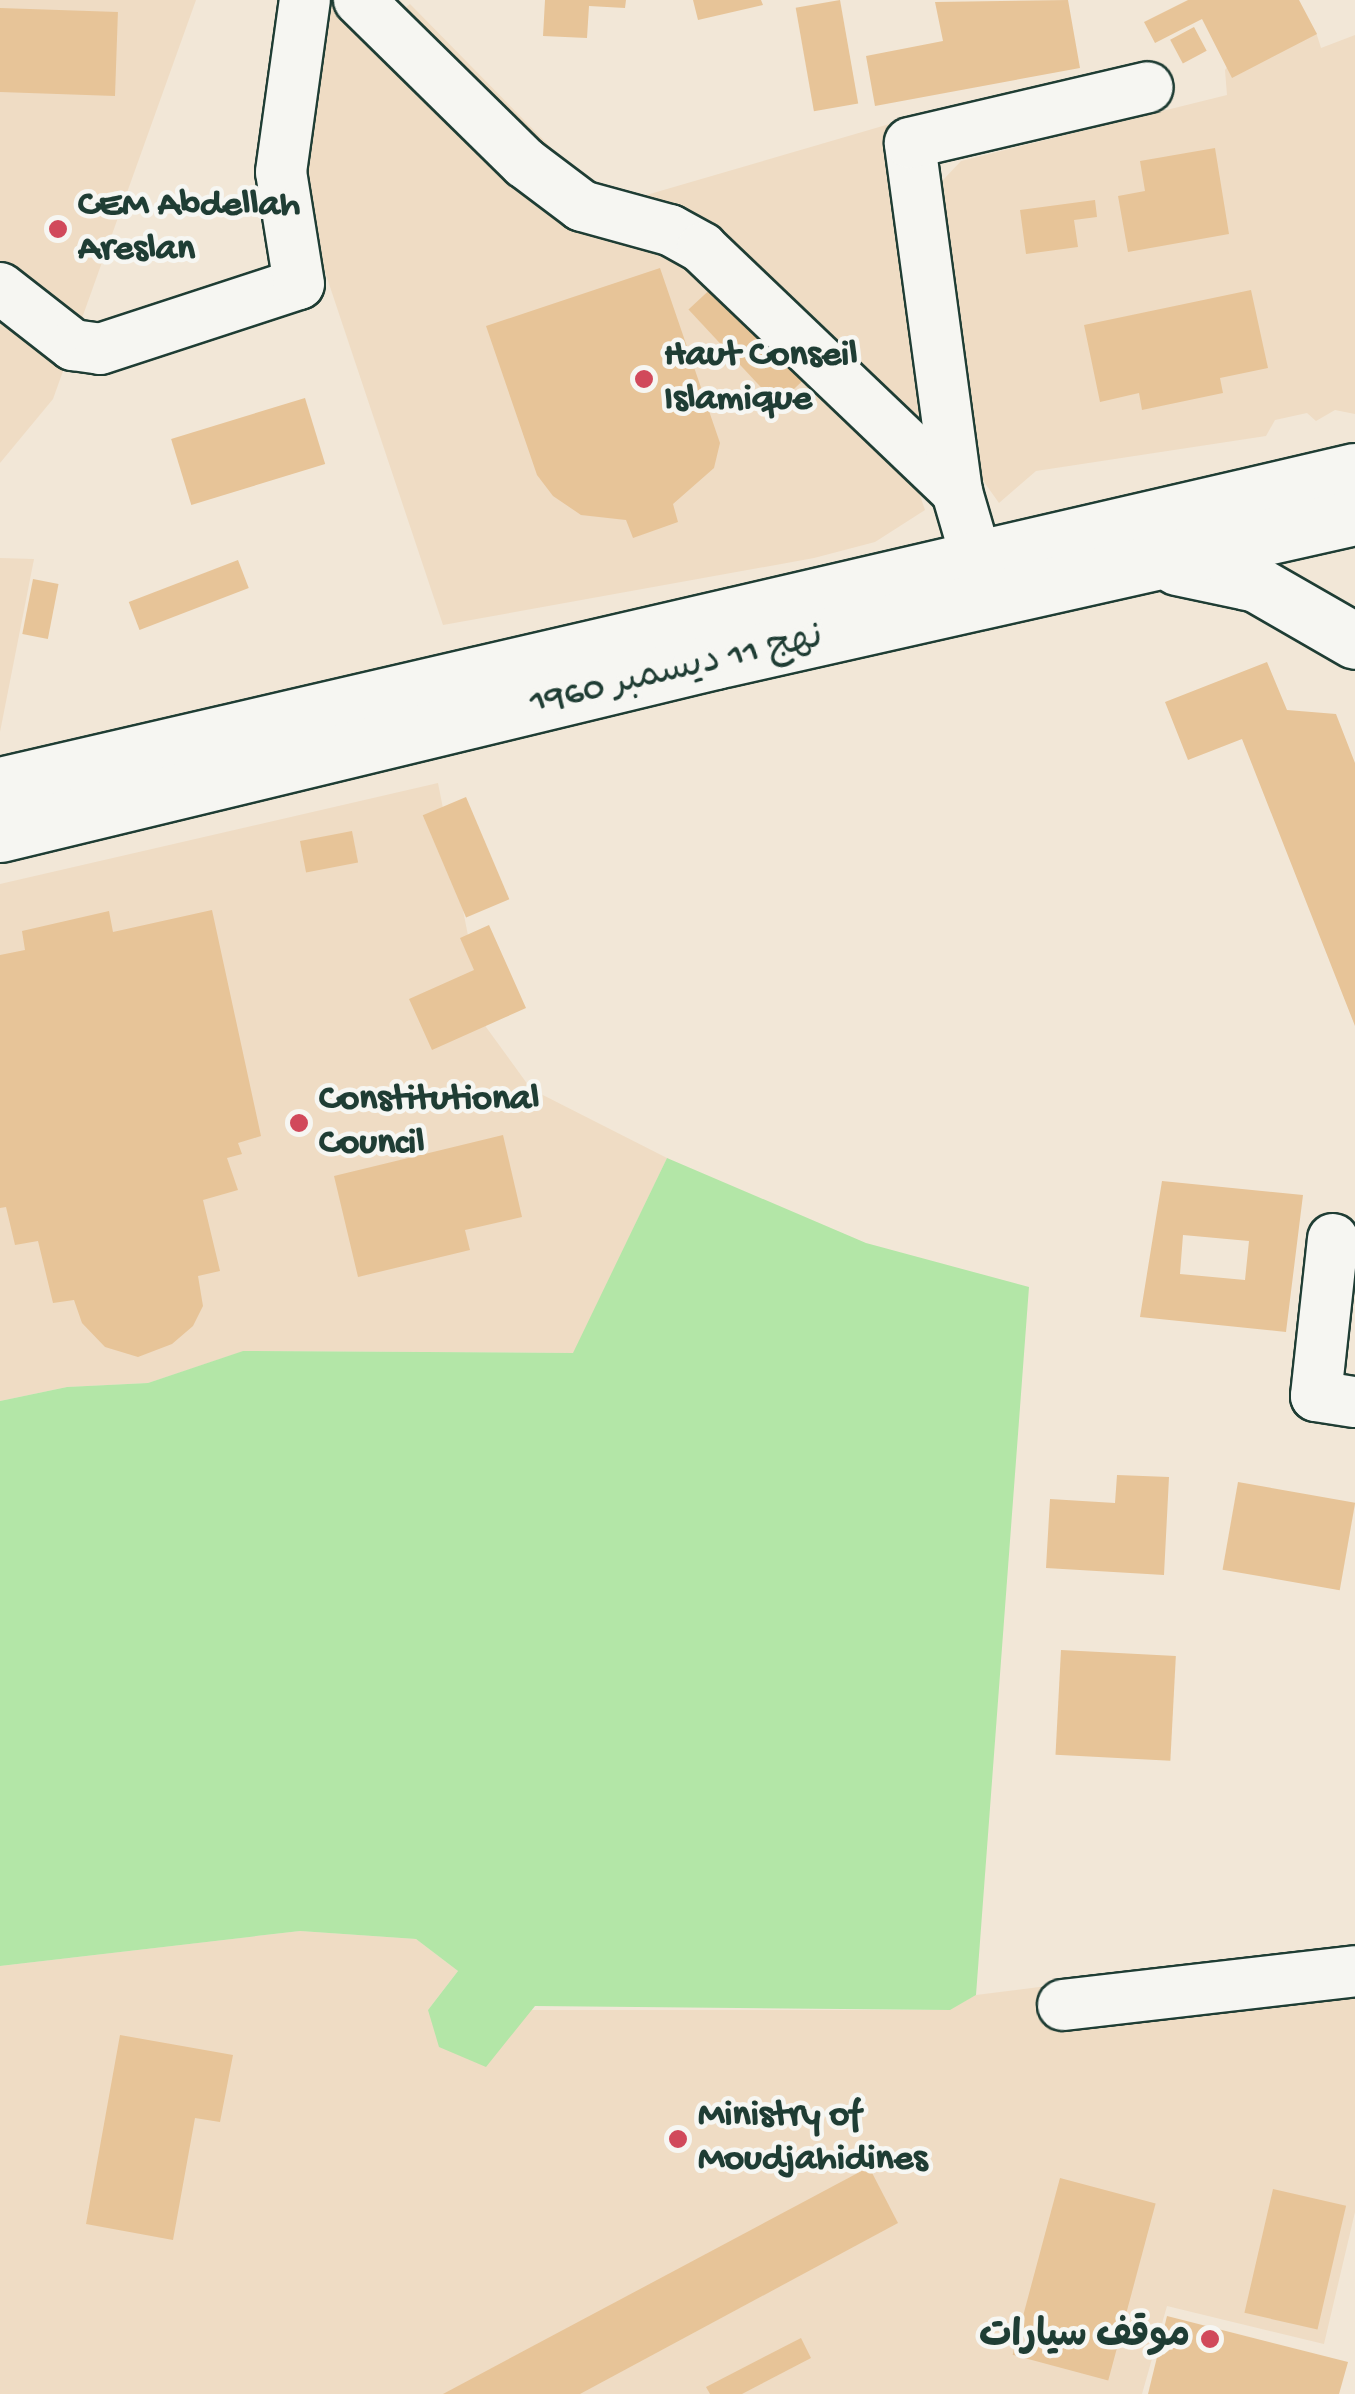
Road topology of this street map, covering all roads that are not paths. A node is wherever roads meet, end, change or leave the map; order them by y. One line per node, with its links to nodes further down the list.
1 (305, 0): 4 (street)
2 (359, 0): 6 (street)
3 (1148, 87): 6 (street)
4 (0, 288)
5 (1355, 471): 8 (main road, نهج 11 ديسمبر 1960)
6 (957, 492): 8 (street)
7 (1355, 517): 9 (main road, نهج 11 ديسمبر 1960)
8 (976, 557): 11 (main road, نهج 11 ديسمبر 1960)
9 (1144, 566): 10 (main road); 12 (main road, نهج 11 ديسمبر 1960)
10 (1355, 640)
11 (0, 784)
12 (0, 834)
13 (1333, 1239): 14 (street)
14 (1355, 1402)
15 (1355, 1971): 16 (street)
16 (1064, 2005)

